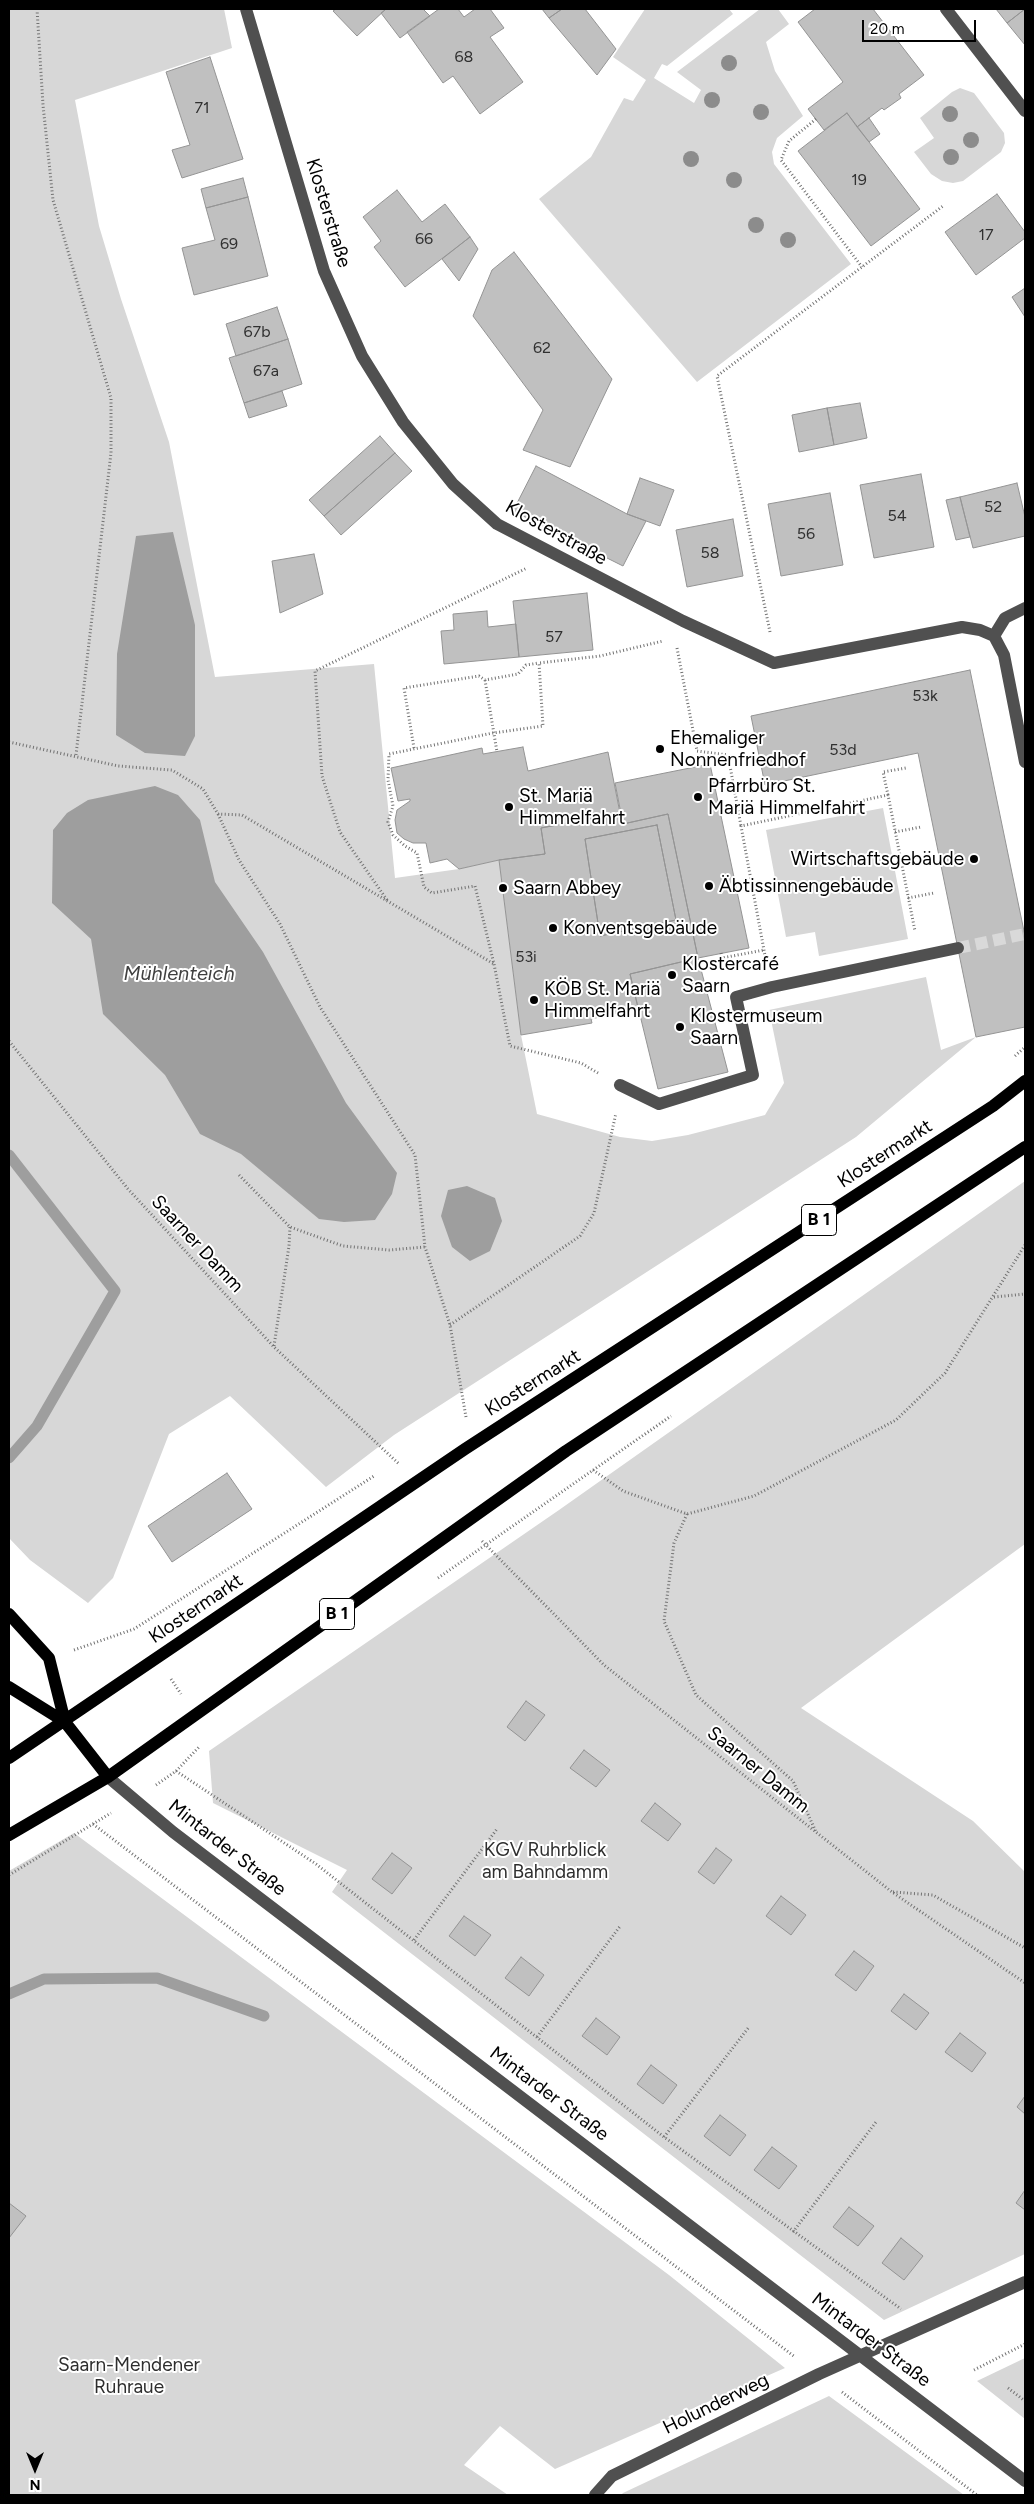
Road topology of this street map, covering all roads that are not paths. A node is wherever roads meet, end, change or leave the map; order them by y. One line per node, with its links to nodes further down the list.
1 (246, 9): 5 (street, Klosterstraße)
2 (946, 9): 3 (street)
3 (1025, 111)
4 (1025, 608): 5 (street)
5 (994, 636): 6 (street)
6 (1025, 762)
7 (958, 948): 9 (street)
8 (1025, 1081): 13 (main road, Klostermarkt / B 1)
9 (620, 1085)
10 (1025, 1147): 15 (main road, B 1)
11 (9, 1614): 13 (main road, Mintarder Straße)
12 (9, 1687): 13 (main road, Mintarder Straße)
13 (64, 1722): 14 (main road, B 1); 15 (main road, Mintarder Straße)
14 (9, 1758)
15 (108, 1777): 16 (main road, B 1); 18 (street, Mintarder Straße)
16 (9, 1835)
17 (1025, 2282): 18 (street, Holunderweg)
18 (860, 2355): 19 (street, Mintarder Straße); 20 (street, Holunderweg)
19 (1025, 2481)
20 (595, 2495)

